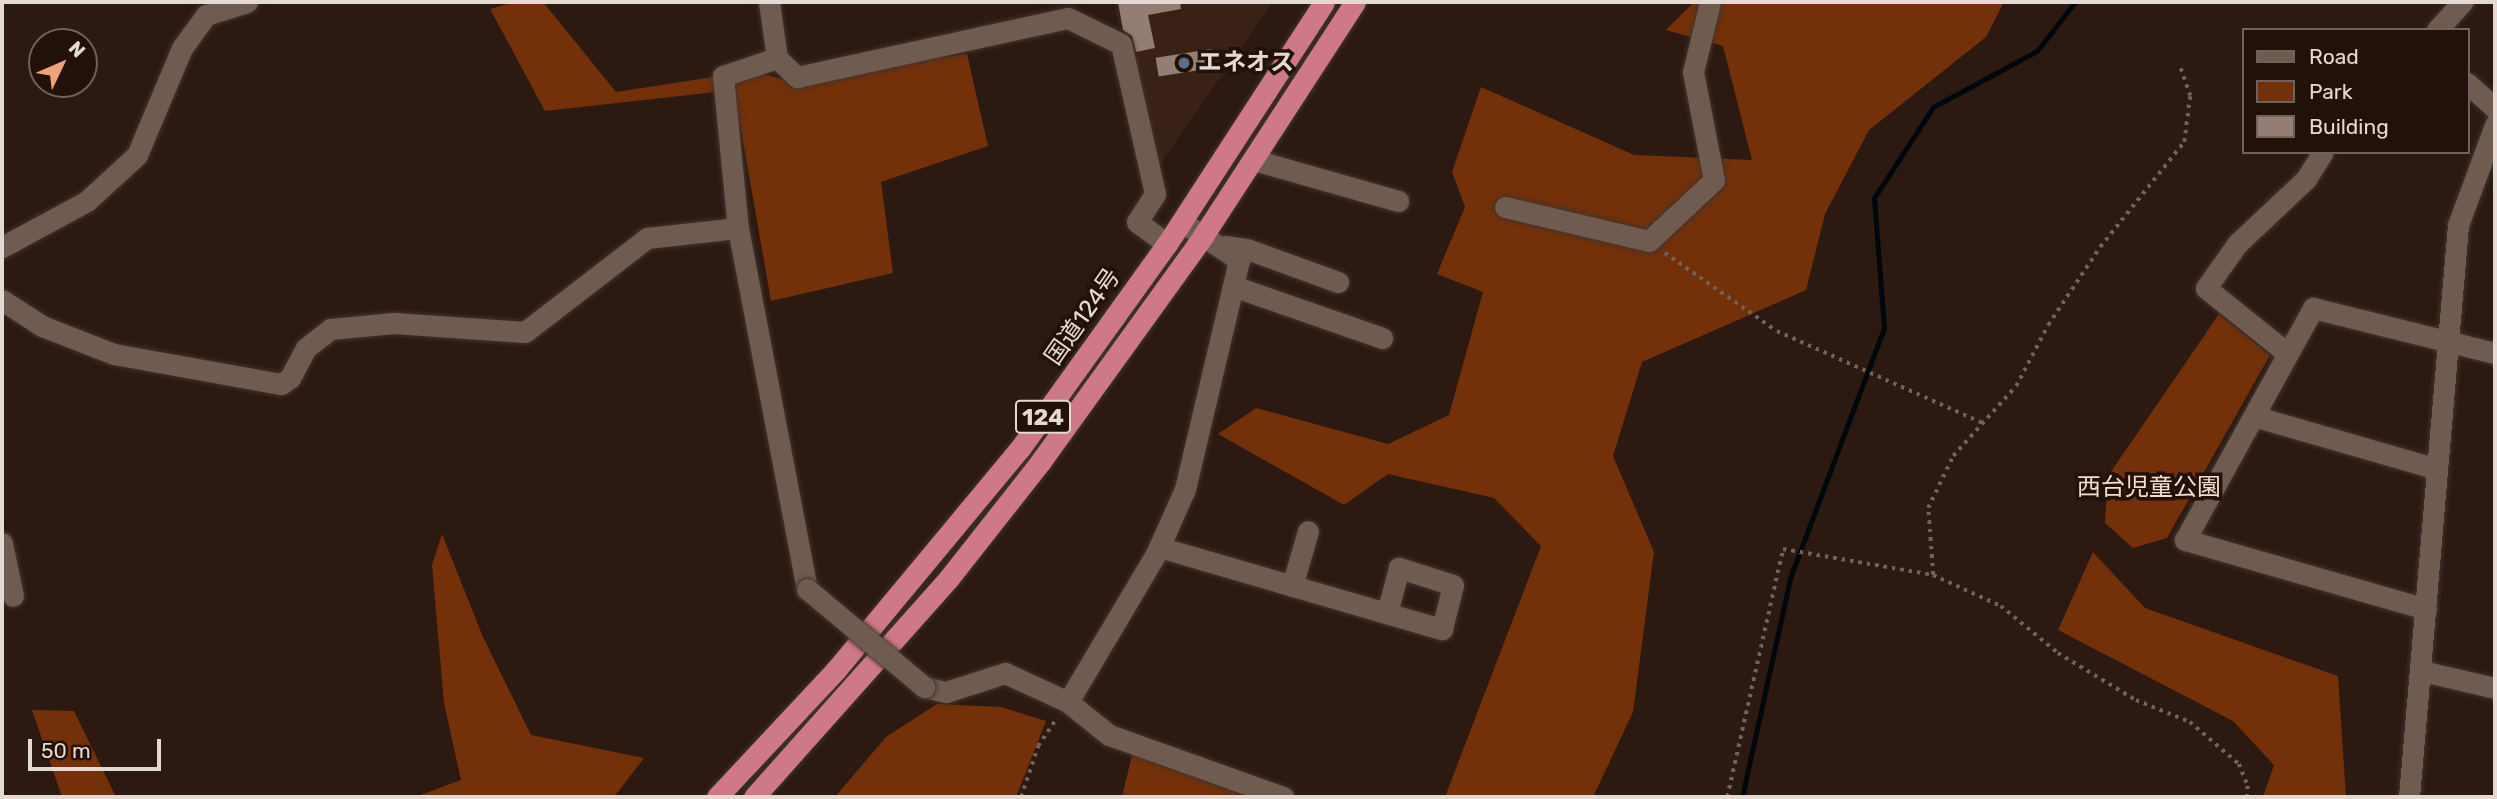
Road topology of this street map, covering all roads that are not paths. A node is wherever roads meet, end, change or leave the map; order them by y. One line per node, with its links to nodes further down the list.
1 (247, 2): 20 (street)
2 (769, 2): 8 (street)
3 (1324, 2): 16 (highway, 国道124号 / 124)
4 (1355, 2): 13 (highway, 124)
5 (1710, 2): 15 (street)
6 (2462, 2): 7 (street)
7 (2439, 28)
8 (777, 58): 17 (street); 19 (street)
9 (2469, 85): 10 (street)
10 (2495, 108)
11 (2495, 125): 25 (street)
12 (2322, 154): 26 (street)
13 (1254, 160): 14 (street); 18 (highway, 124)
14 (1398, 201)
15 (1505, 206)
16 (1182, 222): 18 (street); 19 (highway, 国道124号 / 124)
17 (738, 228): 23 (street); 39 (street, bridge)
18 (1211, 240): 21 (street); 22 (street); 41 (highway, 124)
19 (1167, 244): 40 (highway, 国道124号 / 124)
20 (2, 247)
21 (1338, 282)
22 (1233, 286): 24 (street); 32 (street)
23 (2, 300)
24 (1382, 338)
25 (2447, 341): 26 (street); 27 (street); 29 (street)
26 (2287, 353): 28 (street)
27 (2495, 353)
28 (2257, 417): 29 (street); 35 (street)
29 (2437, 469): 35 (street)
30 (1308, 531): 33 (street)
31 (2, 543): 34 (street)
32 (1159, 547): 33 (street); 39 (street)
33 (1292, 586): 36 (street)
34 (13, 596)
35 (2426, 609): 37 (street)
36 (1387, 613)
37 (2422, 671): 38 (street); 43 (street)
38 (2495, 688)
39 (1068, 702): 42 (street)
40 (717, 797)
41 (754, 797)
42 (1283, 797)
43 (2409, 797)

